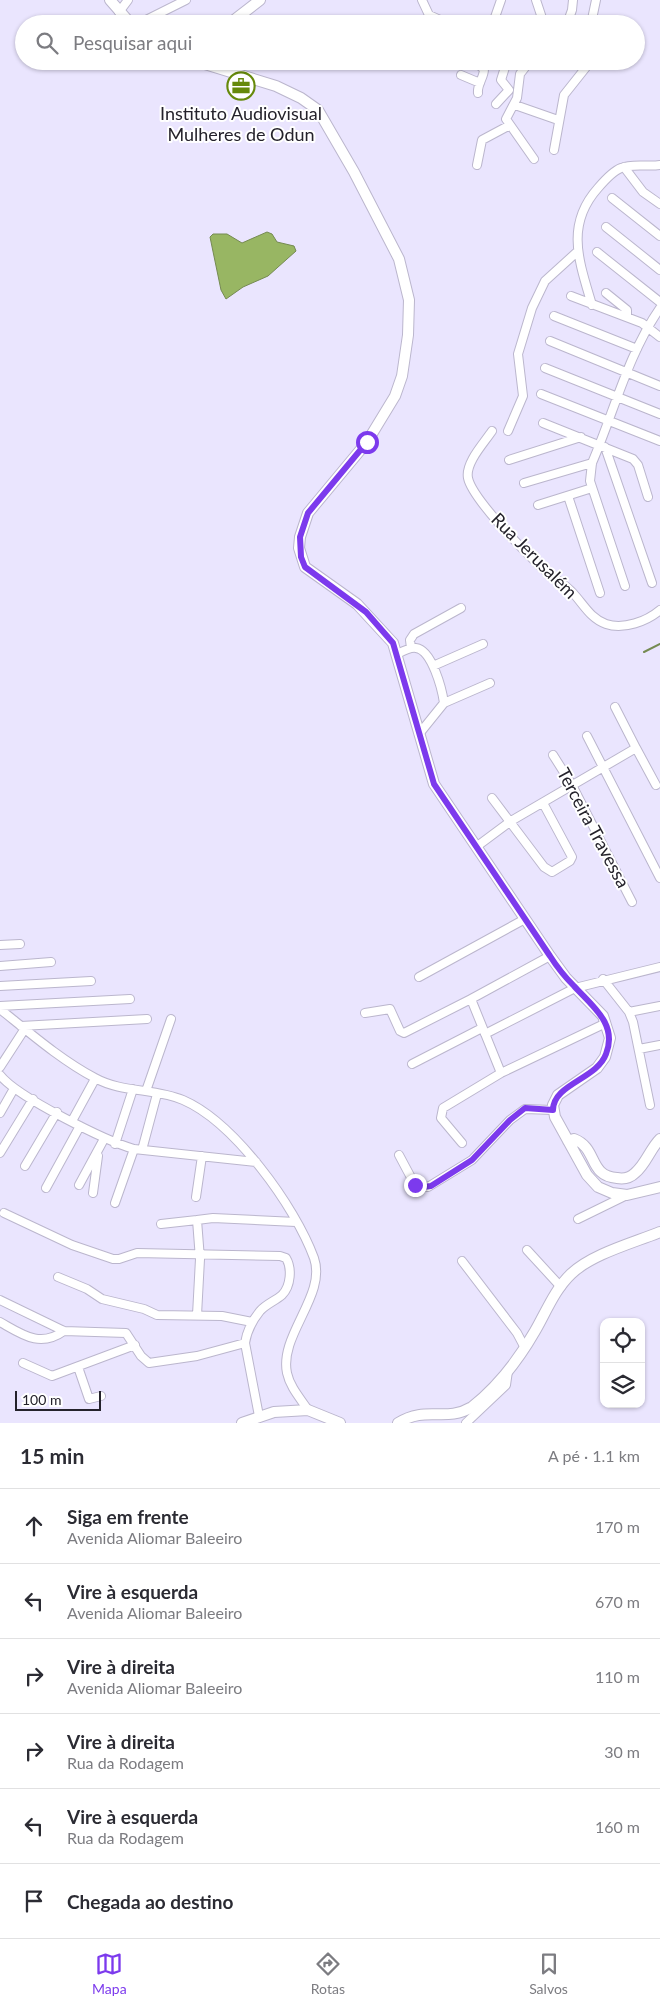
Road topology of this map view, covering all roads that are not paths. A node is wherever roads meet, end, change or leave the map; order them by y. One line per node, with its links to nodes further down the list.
1 (110, 0): 10 (main road)
2 (128, 0): 10 (street)
3 (186, 0): 12 (street)
4 (260, 0): 13 (main road)
5 (422, 0): 14 (street)
6 (501, 0): 15 (street)
7 (536, 0): 16 (street)
8 (573, 0): 17 (street)
9 (596, 0): 18 (street)
10 (119, 12): 11 (main road)
11 (122, 15)
12 (156, 15)
13 (241, 15)
14 (429, 15)
15 (496, 15)
16 (541, 15)
17 (570, 15)
18 (593, 15)
19 (224, 70): 81 (main road)
20 (484, 70): 25 (street)
21 (504, 70): 27 (street)
22 (523, 70): 28 (street)
23 (583, 70): 29 (street)
24 (461, 75): 25 (street)
25 (480, 83): 26 (street)
26 (478, 93)
27 (496, 104)
28 (515, 105): 29 (street); 30 (street)
29 (558, 120): 31 (street)
30 (510, 125): 32 (street); 33 (street)
31 (554, 150)
32 (534, 159)
33 (477, 165)
34 (660, 165): 35 (street)
35 (624, 167): 37 (street); 40 (street)
36 (612, 198): 39 (street)
37 (660, 204)
38 (606, 226): 42 (street)
39 (660, 236)
40 (578, 251): 46 (street); 63 (street)
41 (597, 252): 45 (street)
42 (660, 270)
43 (606, 293): 49 (street)
44 (571, 296): 46 (street)
45 (660, 302)
46 (592, 304): 49 (street)
47 (660, 308): 50 (street)
48 (554, 316): 53 (street)
49 (627, 317): 50 (street)
50 (647, 326): 51 (street); 53 (street)
51 (660, 337)
52 (550, 341): 55 (street)
53 (637, 349): 55 (street)
54 (545, 368): 58 (street)
55 (628, 374): 56 (street); 58 (street)
56 (660, 386)
57 (541, 394): 60 (street)
58 (618, 398): 59 (street); 60 (street)
59 (660, 414)
60 (609, 420): 65 (street); 66 (street)
61 (542, 423): 64 (street)
62 (492, 431): 78 (street, Rua Jerusalém)
63 (508, 431)
64 (581, 437): 66 (street); 67 (street)
65 (660, 440)
66 (602, 446): 68 (street); 72 (street); 74 (street)
67 (509, 460)
68 (592, 463): 69 (street); 70 (street)
69 (524, 483)
70 (592, 488): 71 (street); 75 (street)
71 (568, 496): 73 (street); 76 (street)
72 (648, 497)
73 (538, 505)
74 (652, 583)
75 (625, 586)
76 (600, 593)
77 (461, 608): 80 (street)
78 (660, 610)
79 (483, 644): 82 (street)
80 (411, 648): 81 (street); 82 (street)
81 (397, 654): 86 (main road)
82 (433, 666): 84 (street)
83 (490, 683): 84 (street)
84 (444, 703): 86 (street)
85 (615, 707): 88 (street)
86 (419, 734): 96 (main road)
87 (587, 736): 90 (street)
88 (636, 748): 90 (street); 92 (street)
89 (553, 755): 91 (street, Terceira Travessa)
90 (603, 767): 91 (street); 97 (street)
91 (572, 785): 94 (street); 98 (street, Terceira Travessa)
92 (656, 785)
93 (492, 798): 95 (street)
94 (543, 803): 95 (street); 95 (street)
95 (511, 821): 96 (street)
96 (476, 848): 99 (main road)
97 (660, 878)
98 (632, 902)
99 (526, 919): 102 (main road); 106 (street)
100 (20, 944): 101 (street)
101 (0, 945)
102 (550, 956): 110 (main road); 112 (street)
103 (51, 962): 104 (street)
104 (0, 966)
105 (660, 967): 107 (street)
106 (419, 977)
107 (603, 979): 110 (street); 115 (street)
108 (91, 981): 109 (street)
109 (0, 986)
110 (575, 988): 119 (main road); 121 (street)
111 (130, 998): 114 (street)
112 (471, 999): 116 (street); 121 (street)
113 (660, 1006): 115 (street)
114 (0, 1008): 120 (street)
115 (630, 1012): 123 (street)
116 (365, 1013)
117 (147, 1019): 120 (street)
118 (171, 1019): 131 (street)
119 (606, 1023): 126 (street); 136 (main road)
120 (23, 1028): 125 (street); 128 (street)
121 (484, 1031): 124 (street); 126 (street)
122 (660, 1045): 123 (street)
123 (639, 1049): 135 (street)
124 (412, 1064)
125 (0, 1067)
126 (501, 1073): 143 (street)
127 (0, 1075): 130 (street)
128 (95, 1079): 129 (street); 139 (street)
129 (133, 1089): 131 (street); 144 (street)
130 (15, 1091): 133 (street); 134 (street); 138 (street)
131 (146, 1091): 132 (street)
132 (157, 1094): 146 (street); 151 (street)
133 (0, 1098)
134 (33, 1099): 137 (street); 148 (street)
135 (650, 1105)
136 (553, 1110): 142 (main road); 149 (street)
137 (57, 1112): 139 (street); 152 (street)
138 (0, 1113)
139 (76, 1123): 140 (street); 155 (street)
140 (104, 1139): 144 (street); 147 (street)
141 (660, 1139): 142 (main road)
142 (571, 1140): 157 (main road)
143 (462, 1143)
144 (115, 1144): 145 (street)
145 (134, 1149): 146 (street); 159 (street)
146 (142, 1150): 150 (street)
147 (98, 1152): 153 (street); 156 (street)
148 (0, 1154)
149 (399, 1155)
150 (202, 1156): 151 (street); 158 (street)
151 (256, 1162): 163 (street)
152 (25, 1166)
153 (79, 1185)
154 (660, 1187): 157 (main road)
155 (46, 1188)
156 (93, 1193)
157 (627, 1194): 161 (street)
158 (196, 1197)
159 (115, 1203)
160 (4, 1213): 167 (street)
161 (578, 1219)
162 (197, 1220): 163 (street); 164 (street); 167 (street)
163 (296, 1222): 183 (street)
164 (161, 1224)
165 (660, 1232): 170 (main road)
166 (527, 1250): 170 (street)
167 (200, 1254): 172 (street); 174 (street)
168 (462, 1261): 178 (street)
169 (58, 1277): 172 (street)
170 (560, 1287): 178 (main road)
171 (0, 1300): 175 (street)
172 (197, 1316): 174 (street)
173 (0, 1322): 175 (street)
174 (252, 1322): 176 (street)
175 (64, 1331): 177 (street)
176 (246, 1343): 177 (street); 184 (street)
177 (135, 1345): 180 (street)
178 (525, 1348): 181 (main road)
179 (23, 1363): 180 (street)
180 (78, 1367): 182 (street)
181 (508, 1371): 187 (main road); 188 (street)
182 (101, 1396)
183 (308, 1410): 184 (main road); 185 (main road)
184 (259, 1416): 186 (main road)
185 (334, 1422)
186 (242, 1423)
187 (398, 1423)
188 (466, 1423)

